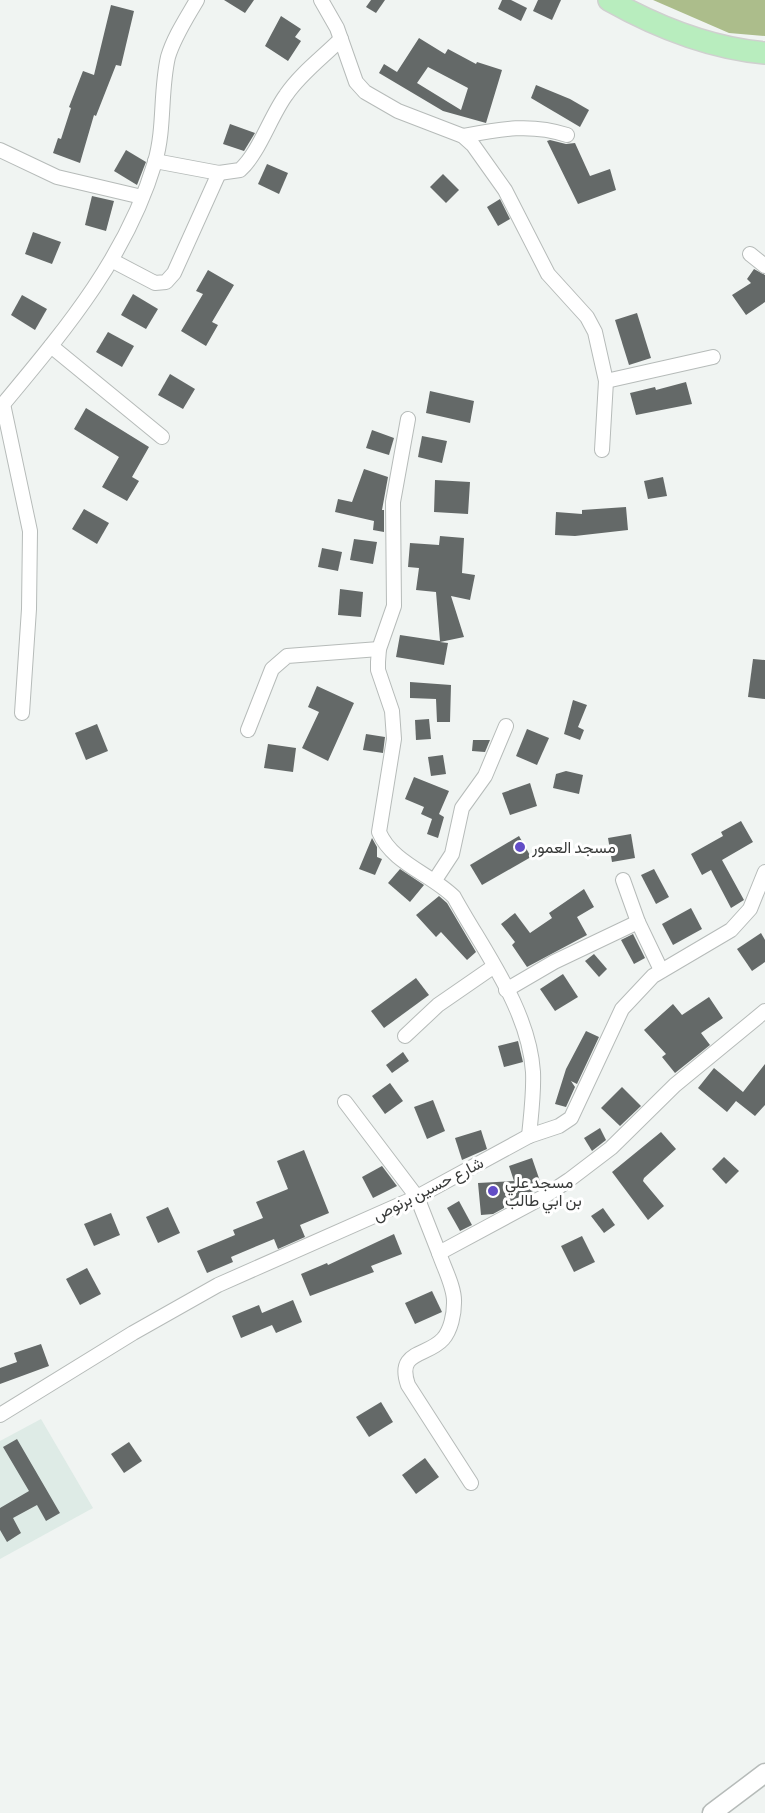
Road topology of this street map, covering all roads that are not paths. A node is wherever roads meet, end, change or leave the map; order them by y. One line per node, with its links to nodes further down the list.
1 (196, 0): 9 (street)
2 (321, 0): 4 (street)
3 (609, 0): 5 (main road)
4 (341, 39): 7 (street); 10 (street)
5 (765, 53)
6 (567, 135): 7 (street)
7 (463, 136): 17 (street)
8 (0, 150): 11 (street)
9 (155, 161): 10 (street); 11 (street)
10 (219, 173): 13 (street)
11 (142, 196): 13 (street)
12 (750, 254): 14 (street)
13 (113, 261): 15 (street)
14 (765, 266)
15 (51, 346): 18 (street); 20 (street)
16 (713, 357): 17 (street)
17 (606, 381): 21 (street)
18 (2, 406): 23 (street)
19 (408, 419): 22 (street)
20 (162, 437)
21 (602, 450)
22 (379, 649): 25 (street); 27 (street)
23 (22, 713)
24 (506, 726): 27 (street)
25 (248, 730)
26 (765, 872): 29 (street, شارع حسين برنوص)
27 (435, 880): 31 (street)
28 (623, 880): 30 (street)
29 (763, 888): 32 (street, شارع حسين برنوص)
30 (638, 922): 32 (street); 33 (street)
31 (493, 967): 33 (street); 35 (street)
32 (661, 970): 37 (street, شارع حسين برنوص)
33 (506, 990): 37 (street)
34 (765, 1011): 39 (street)
35 (405, 1036)
36 (345, 1102): 38 (street)
37 (529, 1136): 38 (street, شارع حسين برنوص)
38 (417, 1197): 39 (street); 40 (street, شارع حسين برنوص)
39 (439, 1253): 41 (street)
40 (0, 1415)
41 (471, 1483)
42 (765, 1773): 43 (main road)
43 (740, 1792): 44 (main road); 45 (street)
44 (712, 1813)
45 (726, 1813)

